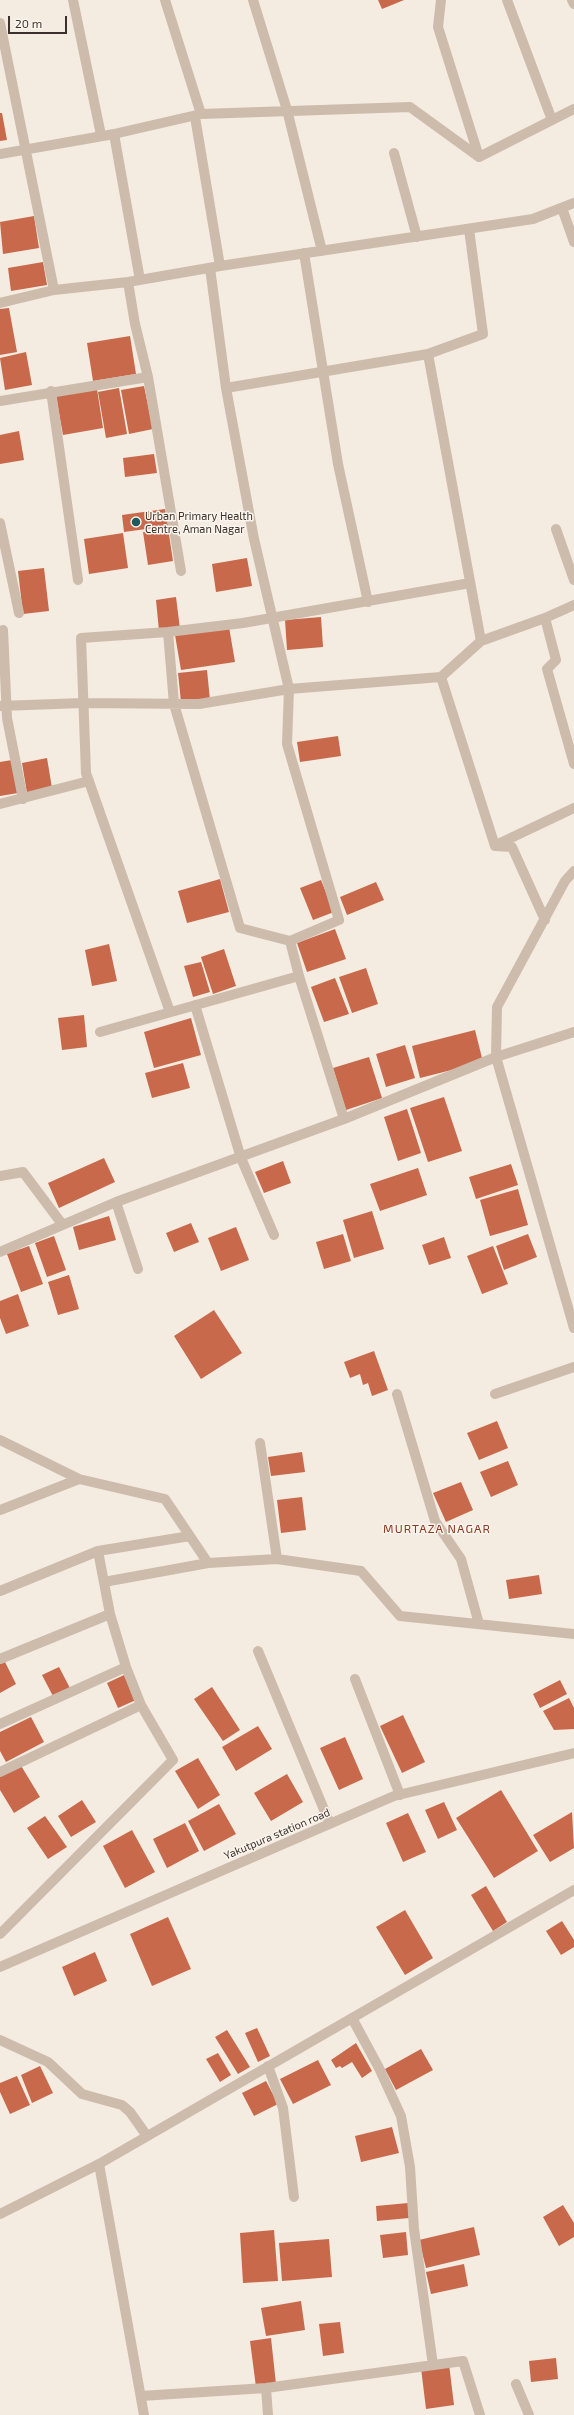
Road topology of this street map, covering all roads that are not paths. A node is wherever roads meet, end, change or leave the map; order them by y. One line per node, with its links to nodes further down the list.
1 (73, 0): 14 (street)
2 (165, 0): 11 (street)
3 (253, 0): 10 (street)
4 (441, 0): 18 (street)
5 (507, 0): 12 (street)
6 (572, 0): 7 (street)
7 (574, 4)
8 (0, 23): 15 (street)
9 (574, 109): 12 (street)
10 (287, 110): 11 (street); 18 (street); 24 (street)
11 (198, 116): 13 (street); 26 (street)
12 (552, 120): 18 (street)
13 (114, 134): 14 (street); 27 (street)
14 (101, 135): 15 (street)
15 (26, 149): 17 (street); 29 (street)
16 (394, 153): 22 (street)
17 (0, 154)
18 (479, 157)
19 (574, 203): 20 (street)
20 (562, 208): 21 (street); 23 (street)
21 (469, 228): 22 (street); 31 (street)
22 (417, 237): 24 (street)
23 (574, 242)
24 (322, 251): 25 (street)
25 (304, 253): 26 (street); 32 (street)
26 (215, 267): 27 (street); 34 (street)
27 (140, 280): 28 (street)
28 (128, 282): 29 (street); 33 (street)
29 (54, 290): 30 (street)
30 (0, 303)
31 (428, 354): 32 (street); 42 (street)
32 (322, 370): 34 (street); 43 (street)
33 (148, 377): 35 (street); 39 (street)
34 (226, 388): 46 (street)
35 (51, 391): 36 (street); 40 (street)
36 (0, 401)
37 (0, 523): 45 (street)
38 (556, 528): 41 (street)
39 (181, 571)
40 (78, 580)
41 (574, 580)
42 (470, 584): 43 (street); 50 (street)
43 (368, 602): 46 (street)
44 (574, 605): 47 (street)
45 (19, 613)
46 (273, 618): 49 (street); 52 (street)
47 (545, 618): 50 (street); 56 (street)
48 (3, 630): 55 (street)
49 (168, 632): 53 (street); 54 (street)
50 (481, 641): 51 (street)
51 (442, 677): 52 (street); 61 (street)
52 (289, 689): 54 (street); 64 (street)
53 (83, 703): 54 (street); 55 (street); 57 (street)
54 (174, 704): 64 (street)
55 (3, 706): 58 (street)
56 (574, 764)
57 (89, 780): 58 (street); 67 (street)
58 (23, 799): 59 (street)
59 (0, 804)
60 (574, 808): 61 (street)
61 (495, 846): 63 (street)
62 (574, 871): 63 (street)
63 (545, 920): 70 (street)
64 (290, 940): 65 (street)
65 (299, 976): 66 (street); 71 (street)
66 (195, 1005): 67 (street); 72 (street)
67 (170, 1012): 68 (street)
68 (100, 1032)
69 (574, 1032): 70 (street)
70 (496, 1057): 71 (street); 79 (street)
71 (344, 1119): 72 (street)
72 (241, 1158): 74 (street); 76 (street)
73 (0, 1176): 75 (street)
74 (116, 1202): 75 (street); 78 (street)
75 (62, 1224): 77 (street)
76 (274, 1235)
77 (0, 1252)
78 (138, 1269)
79 (574, 1328)
80 (574, 1367): 82 (street)
81 (397, 1394): 94 (street)
82 (495, 1394)
83 (0, 1440): 85 (street)
84 (260, 1444): 89 (street)
85 (79, 1479): 86 (street); 87 (street)
86 (0, 1510)
87 (190, 1536): 88 (street); 90 (street)
88 (98, 1551): 91 (street); 92 (street)
89 (277, 1559): 90 (street); 94 (street)
90 (208, 1563): 91 (street)
91 (104, 1582): 93 (street)
92 (0, 1591)
93 (110, 1614): 97 (street); 98 (street)
94 (479, 1624): 95 (street)
95 (574, 1634)
96 (258, 1651): 105 (street)
97 (0, 1659)
98 (126, 1667): 100 (street); 101 (street)
99 (355, 1679): 104 (street)
100 (141, 1704): 103 (street); 107 (street)
101 (0, 1724)
102 (574, 1753): 104 (street, Yakutpura station road)
103 (0, 1772)
104 (400, 1795): 105 (street, Yakutpura station road)
105 (330, 1824): 108 (street, Yakutpura station road)
106 (574, 1890): 109 (street)
107 (0, 1934)
108 (0, 1967)
109 (352, 2018): 111 (street); 116 (street)
110 (0, 2040): 112 (street)
111 (268, 2066): 112 (street); 114 (street)
112 (147, 2136): 113 (street)
113 (98, 2164): 115 (street); 119 (street)
114 (294, 2197)
115 (0, 2214)
116 (433, 2365): 118 (street); 122 (street)
117 (516, 2384): 123 (street)
118 (266, 2388): 119 (street); 121 (street)
119 (141, 2396): 120 (street)
120 (144, 2415)
121 (268, 2415)
122 (480, 2415)
123 (529, 2415)

